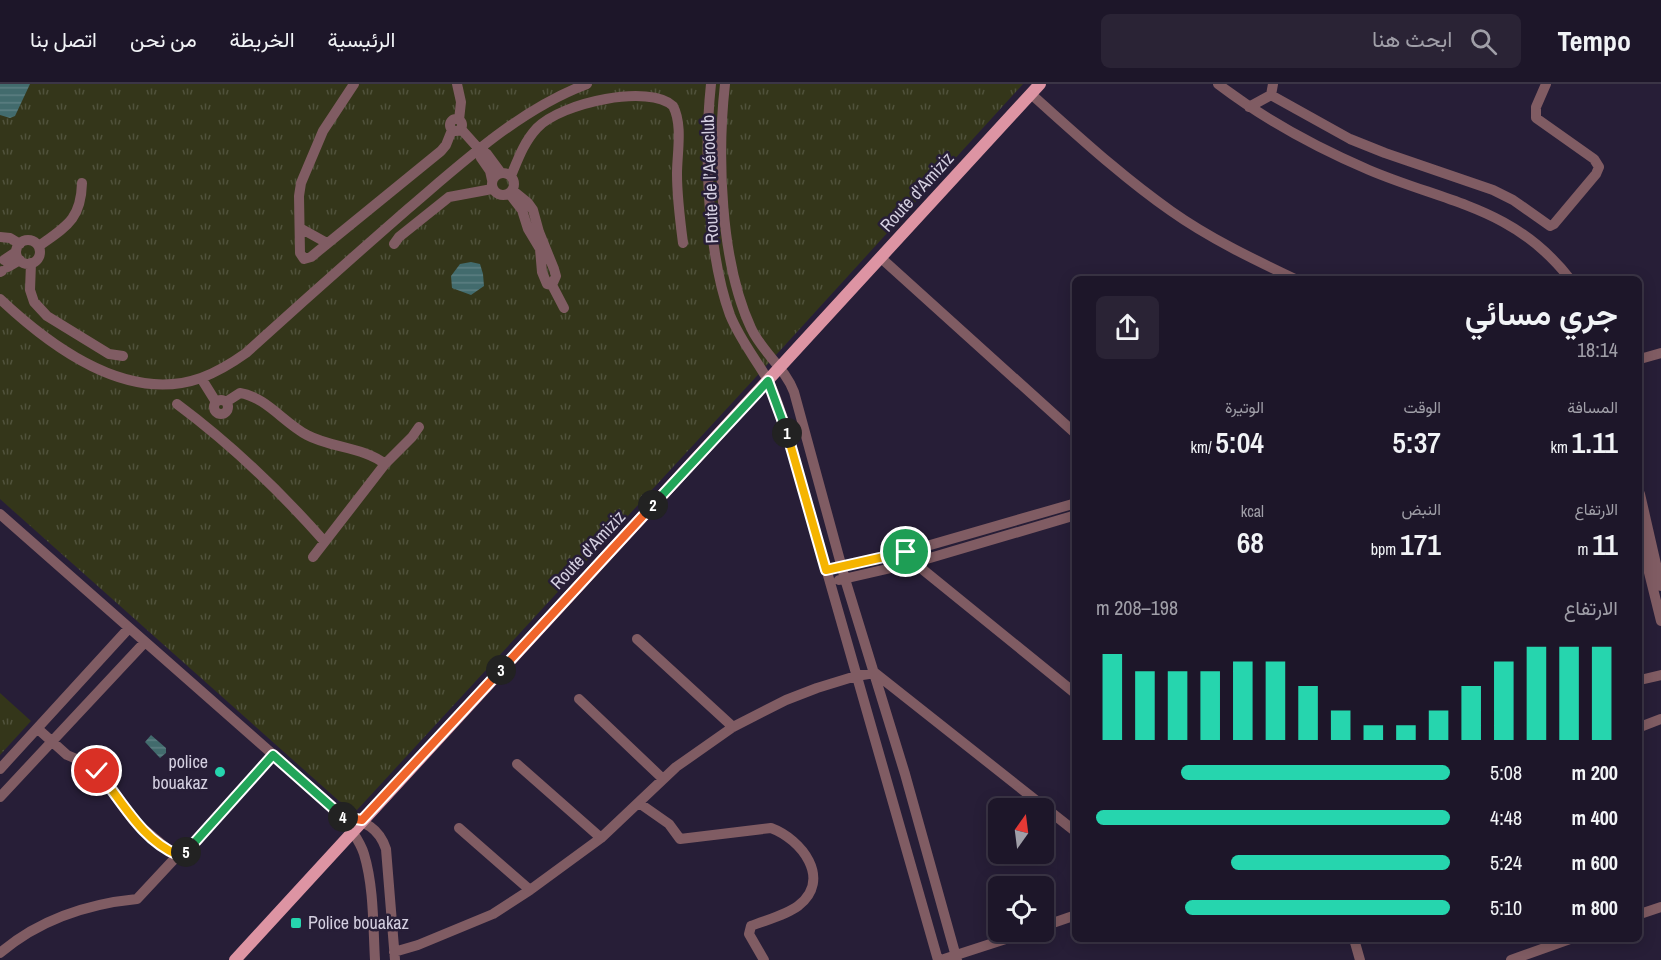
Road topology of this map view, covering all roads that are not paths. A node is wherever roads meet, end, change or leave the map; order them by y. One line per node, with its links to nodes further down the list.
1 (354, 84): 17 (street)
2 (457, 84): 12 (street)
3 (587, 84): 13 (street)
4 (711, 84): 35 (street, Route de l’Aéroclub)
5 (725, 84): 33 (street, Route de l’Aéroclub)
6 (1040, 84): 10 (main road, Route d'Amiziz)
7 (1218, 84): 11 (street)
8 (1546, 84): 9 (street)
9 (1272, 89): 11 (street)
10 (1031, 94): 24 (main road, Route d'Amiziz); 26 (street)
11 (1249, 107): 27 (street)
12 (457, 126): 13 (street); 19 (street)
13 (478, 150): 14 (street); 34 (street)
14 (499, 179): 16 (street); 16 (street); 20 (street); 21 (street)
15 (82, 183): 22 (street)
16 (510, 192): 29 (street)
17 (300, 228): 19 (street); 19 (street)
18 (0, 237): 23 (street)
19 (327, 243)
20 (683, 243)
21 (394, 244)
22 (39, 246): 23 (street); 23 (street)
23 (22, 255): 25 (street); 31 (street)
24 (881, 258): 33 (main road, Route d'Amiziz); 40 (street)
25 (3, 267)
26 (1289, 276)
27 (1568, 276)
28 (0, 299): 34 (street)
29 (564, 308)
30 (1661, 353): 32 (street)
31 (123, 356)
32 (1642, 358)
33 (780, 369): 35 (main road, Route d'Amiziz); 51 (street, Route de l’Aéroclub)
34 (201, 378): 37 (street)
35 (768, 381): 52 (street, Route de l’Aéroclub); 80 (main road, Route d'Amiziz)
36 (177, 404): 38 (street)
37 (219, 406): 38 (street); 41 (street)
38 (207, 426): 46 (street)
39 (419, 427): 41 (street)
40 (1072, 430)
41 (385, 464): 46 (street)
42 (1642, 503): 55 (street)
43 (1072, 504): 48 (street)
44 (0, 514): 57 (street)
45 (1072, 516): 50 (street)
46 (324, 541): 49 (street)
47 (1642, 544): 56 (street)
48 (906, 552): 50 (street); 51 (street)
49 (313, 558)
50 (913, 563): 53 (street); 64 (street)
51 (842, 567): 52 (street); 53 (street, Route de l’Aéroclub)
52 (826, 570): 54 (street, Route de l’Aéroclub)
53 (845, 579): 54 (street); 60 (street, Route de l’Aéroclub)
54 (830, 582): 62 (street, Route de l’Aéroclub)
55 (1661, 586)
56 (1661, 621)
57 (129, 628): 59 (street); 69 (street)
58 (637, 639): 67 (street)
59 (145, 642): 70 (street); 71 (street)
60 (875, 673): 62 (street); 74 (street, Route de l’Aéroclub); 82 (street)
61 (1661, 675): 63 (street)
62 (856, 676): 67 (street); 76 (street, Route de l’Aéroclub)
63 (1642, 680)
64 (1072, 686)
65 (579, 699): 75 (street)
66 (1661, 719): 68 (street)
67 (733, 726): 75 (street)
68 (1642, 726)
69 (38, 729): 70 (street); 73 (street)
70 (51, 741): 77 (street); 85 (street)
71 (273, 755): 79 (street); 85 (street)
72 (517, 764): 84 (street)
73 (0, 770)
74 (905, 774): 76 (street); 96 (street, Route de l’Aéroclub)
75 (663, 779): 78 (street)
76 (887, 781): 100 (street, Route de l’Aéroclub)
77 (0, 797)
78 (639, 803): 84 (street); 99 (street)
79 (344, 817): 80 (street); 83 (street)
80 (362, 820): 83 (main road, Route d'Amiziz); 95 (street)
81 (459, 828): 86 (street)
82 (1072, 829)
83 (351, 832): 97 (main road, Route d'Amiziz); 98 (street)
84 (601, 838): 86 (street)
85 (178, 855): 94 (street)
86 (530, 890): 95 (street)
87 (1661, 907): 88 (street)
88 (1642, 913)
89 (1072, 916): 90 (street)
90 (1054, 923)
91 (1000, 942): 96 (street)
92 (1355, 942): 101 (street)
93 (1562, 942): 102 (street)
94 (0, 953)
95 (395, 956)
96 (956, 958): 100 (street)
97 (235, 960)
98 (375, 960)
99 (764, 960)
100 (939, 960)
101 (1360, 960)
102 (1511, 960)

